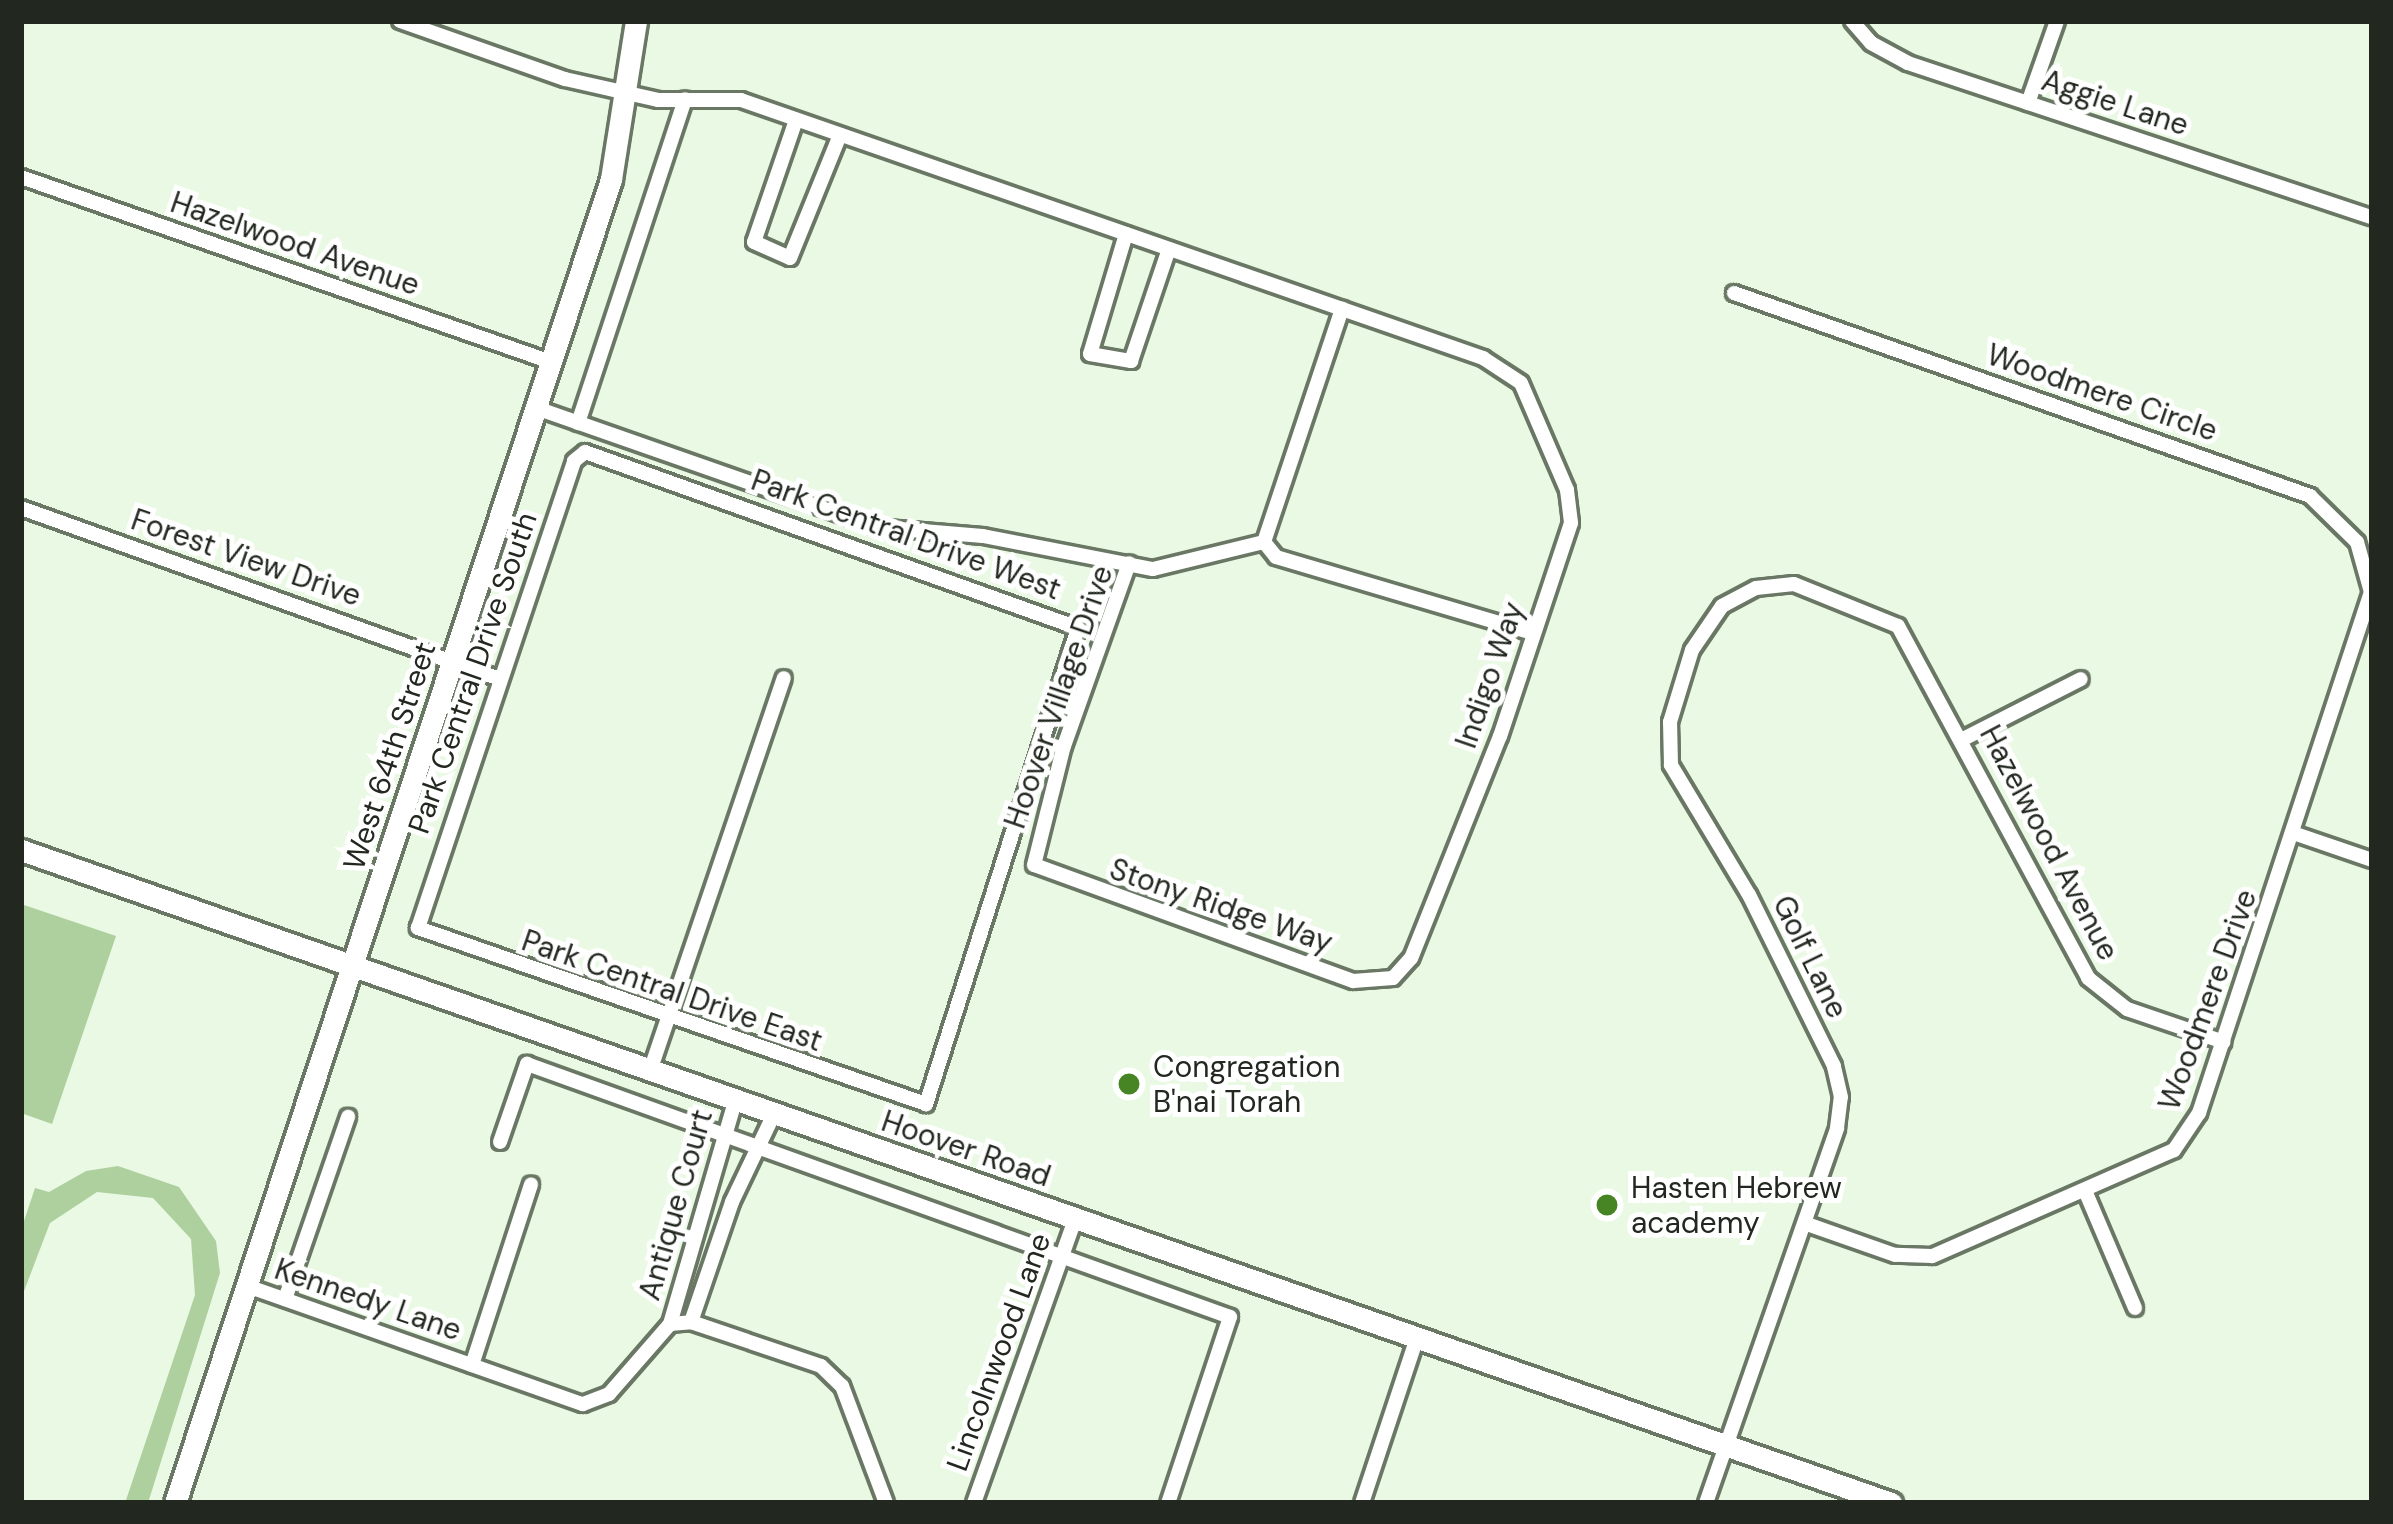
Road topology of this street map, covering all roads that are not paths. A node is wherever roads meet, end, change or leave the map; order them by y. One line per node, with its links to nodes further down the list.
1 (400, 21): 6 (street)
2 (452, 21): 6 (street)
3 (636, 21): 7 (street, West 64th Street)
4 (1852, 21): 9 (street, Aggie Lane)
5 (2057, 21): 9 (street)
6 (446, 37): 7 (street)
7 (628, 94): 8 (street); 18 (street, West 64th Street)
8 (685, 99): 10 (street); 20 (street)
9 (2028, 103): 13 (street, Aggie Lane)
10 (796, 120): 11 (street); 11 (street)
11 (840, 135): 14 (street)
12 (21, 177): 18 (street, Hazelwood Avenue)
13 (2372, 218)
14 (1126, 234): 15 (street); 15 (street)
15 (1169, 249): 17 (street)
16 (1734, 293): 26 (street, Woodmere Circle)
17 (1342, 309): 23 (street); 27 (street, Indigo Way)
18 (551, 362): 19 (street, West 64th Street)
19 (536, 408): 20 (street); 28 (street, West 64th Street)
20 (578, 423): 24 (street)
21 (582, 453): 29 (street, Park Central Drive South); 44 (street, Park Central Drive West)
22 (21, 508): 28 (street, Forest View Drive)
23 (1264, 542): 24 (street, Hoover Village Drive); 27 (street)
24 (1129, 563): 36 (street, Hoover Village Drive)
25 (1874, 611): 32 (street, Hazelwood Avenue); 53 (street, Golf Lane)
26 (2367, 621): 33 (street, Woodmere Drive)
27 (1532, 633): 39 (street, Indigo Way)
28 (453, 660): 29 (street, Forest View Drive); 38 (street, West 64th Street)
29 (500, 679): 37 (street, Park Central Drive South)
30 (784, 679): 40 (street)
31 (2081, 679): 32 (street)
32 (1963, 739): 41 (street, Hazelwood Avenue)
33 (2296, 834): 35 (street); 41 (street, Woodmere Drive)
34 (21, 850): 38 (street, Hoover Road)
35 (2372, 860)
36 (1034, 865): 39 (street, Stony Ridge Way)
37 (419, 913): 40 (street, Park Central Drive East)
38 (353, 965): 42 (street, Hoover Road); 55 (street, West 64th Street)
39 (1394, 977)
40 (668, 1019): 42 (street); 44 (street, Park Central Drive East)
41 (2224, 1042): 51 (street, Woodmere Drive)
42 (650, 1071): 43 (street, Hoover Road)
43 (735, 1101): 45 (street, Hoover Road); 47 (street, Antique Court)
44 (926, 1104)
45 (774, 1114): 49 (street, Antique Court); 52 (street, Hoover Road)
46 (348, 1117): 56 (street)
47 (725, 1132): 48 (street); 49 (street); 59 (street, Antique Court)
48 (500, 1142)
49 (763, 1147): 54 (street); 58 (street, Antique Court)
50 (531, 1184): 61 (street, Kennedy Lane)
51 (2086, 1193): 53 (street, Woodmere Drive); 57 (street)
52 (1075, 1219): 54 (street, Lincolnwood Lane); 60 (street, Hoover Road)
53 (1804, 1222): 62 (street, Golf Lane)
54 (1063, 1253): 65 (street, Lincolnwood Lane); 66 (street)
55 (247, 1286): 56 (street, Kennedy Lane); 63 (street, West 64th Street)
56 (286, 1299): 61 (street, Kennedy Lane)
57 (2134, 1308)
58 (692, 1322): 59 (street); 64 (street)
59 (670, 1324): 61 (street, Kennedy Lane)
60 (1417, 1338): 62 (street, Hoover Road); 67 (street)
61 (472, 1365)
62 (1726, 1445): 68 (street, Golf Lane); 69 (street, Hoover Road)
63 (175, 1503)
64 (886, 1503)
65 (974, 1503)
66 (1168, 1503)
67 (1362, 1503)
68 (1706, 1503)
69 (1891, 1503)

